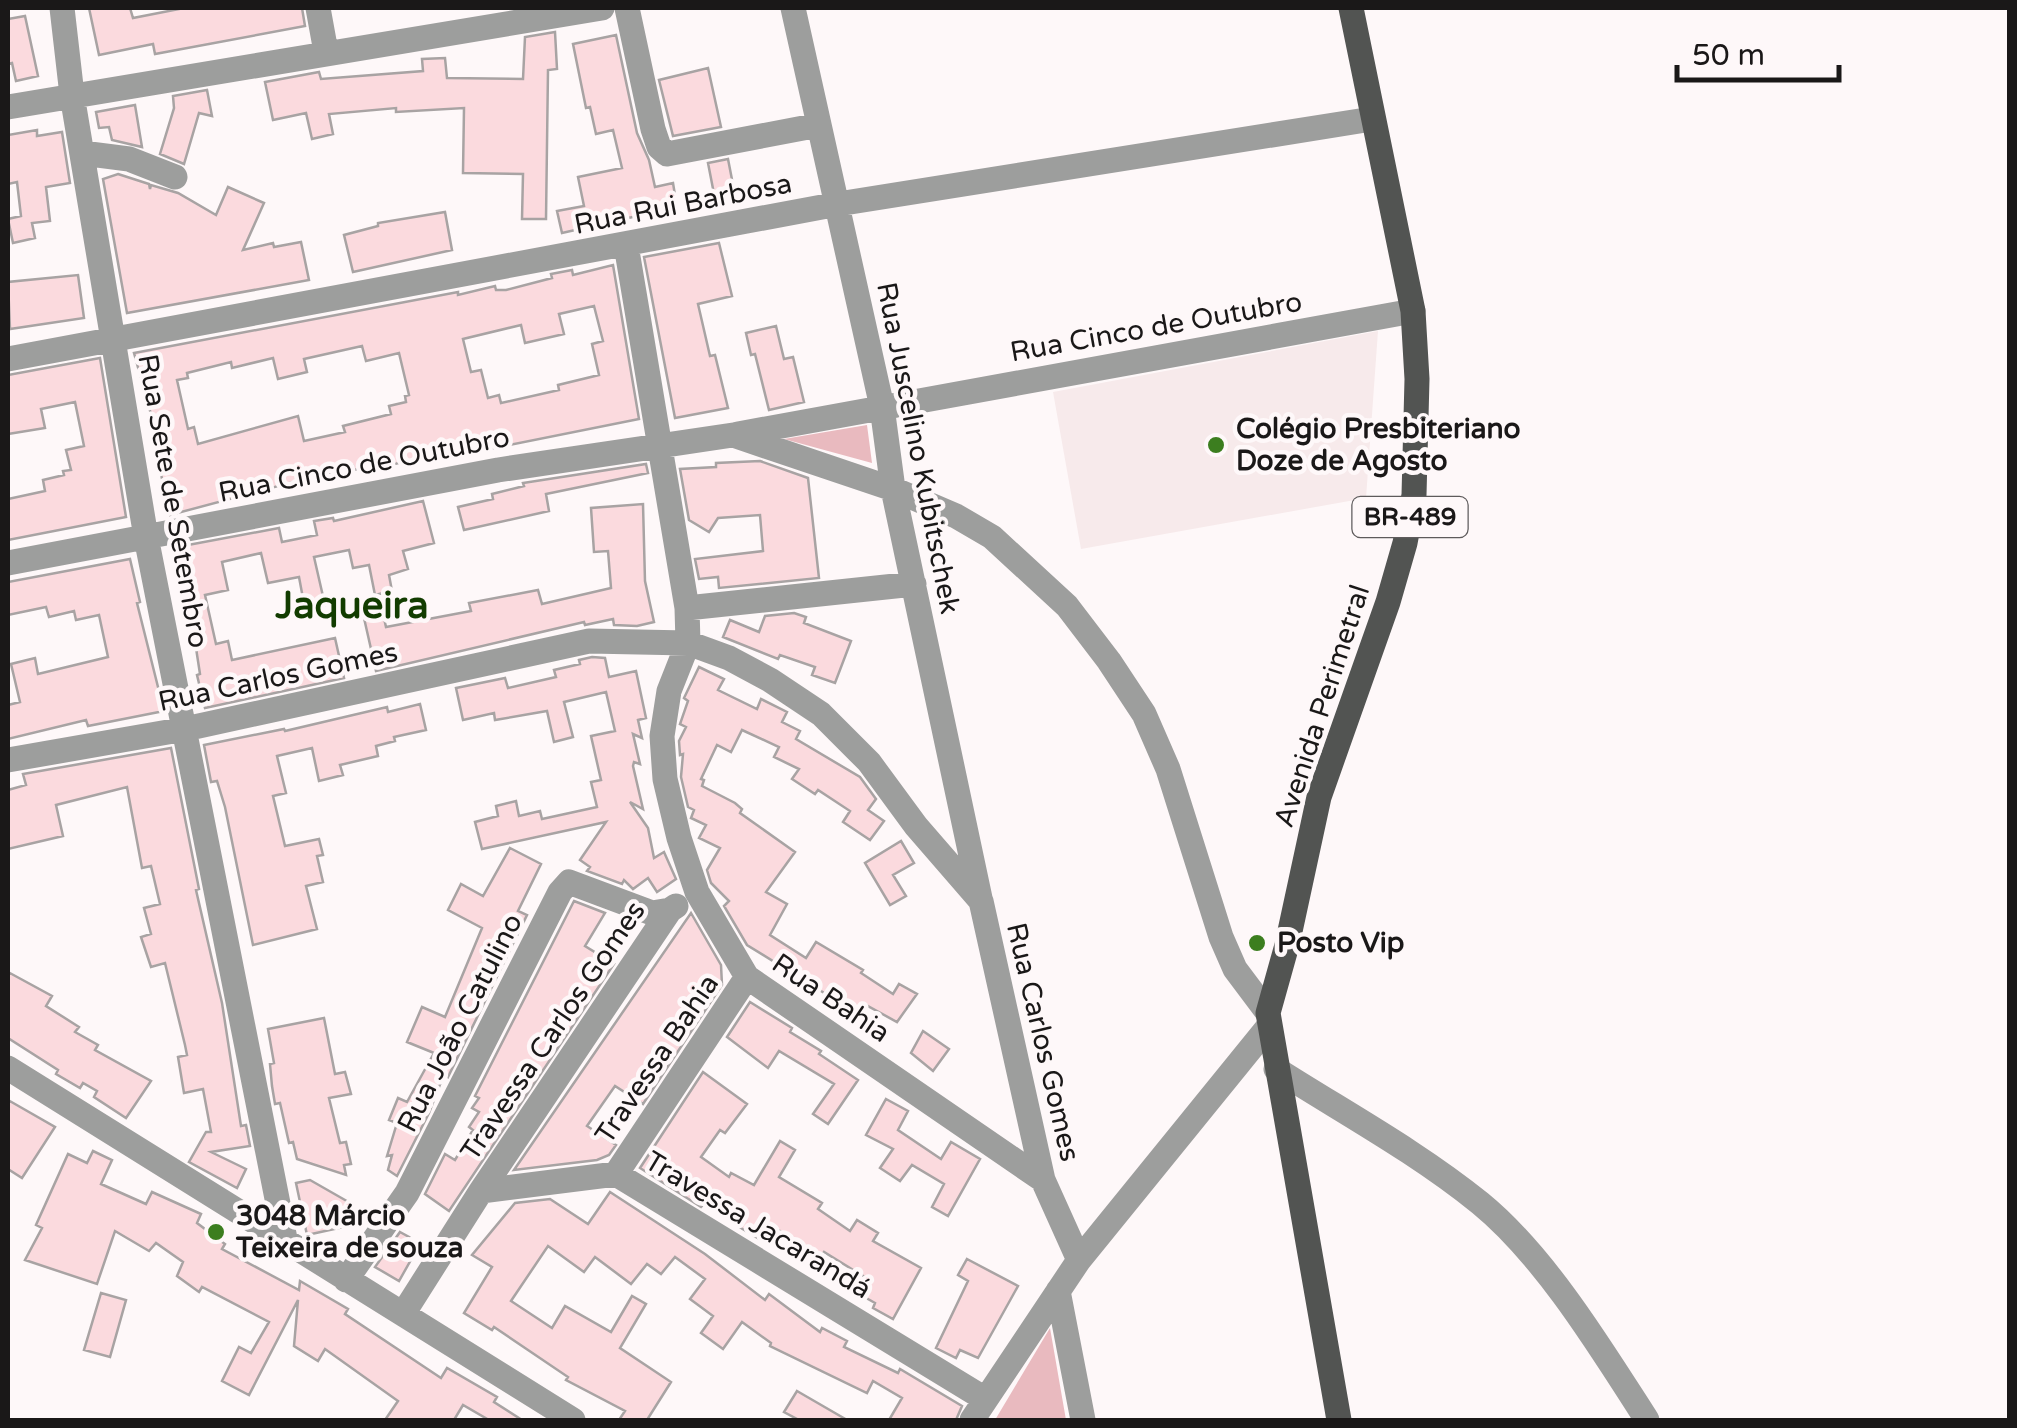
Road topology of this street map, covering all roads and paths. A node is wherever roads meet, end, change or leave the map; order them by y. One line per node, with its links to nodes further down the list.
1 (62, 8): 9 (street, Rua Sete de Setembro)
2 (318, 8): 8 (street)
3 (602, 8): 7 (street)
4 (627, 8): 12 (street)
5 (793, 8): 12 (street, Rua Juscelino Kubitschek)
6 (1351, 8): 11 (main road, Avenida Perimetral / BR-489)
7 (475, 18): 8 (street)
8 (326, 52): 9 (street)
9 (72, 96): 10 (street); 13 (street, Rua Sete de Setembro)
10 (8, 107)
11 (1372, 120): 15 (street, Rua Rui Barbosa); 17 (main road, Avenida Perimetral / BR-489)
12 (819, 125): 15 (street, Rua Juscelino Kubitschek)
13 (82, 152): 14 (street); 18 (street, Rua Sete de Setembro)
14 (176, 177)
15 (838, 204): 16 (street, Rua Rui Barbosa); 20 (street, Rua Juscelino Kubitschek)
16 (626, 245): 18 (street, Rua Rui Barbosa); 22 (street, Rua Bahia)
17 (1413, 311): 20 (street, Rua Cinco de Outubro); 35 (main road, Avenida Perimetral / BR-489)
18 (114, 340): 19 (street, Rua Rui Barbosa); 24 (street, Rua Sete de Setembro)
19 (8, 359)
20 (882, 407): 21 (street, Rua Cinco de Outubro); 23 (street, Rua Juscelino Kubitschek)
21 (733, 436): 22 (street, Rua Cinco de Outubro); 23 (street, Rua Cinco de Outubro)
22 (660, 445): 24 (street, Rua Cinco de Outubro); 27 (street, Rua Bahia)
23 (893, 489): 26 (street, Rua Juscelino Kubitschek); 35 (street, Rua Cinco de Outubro)
24 (146, 537): 25 (street, Rua Cinco de Outubro); 29 (street, Rua Sete de Setembro)
25 (8, 564)
26 (914, 584): 27 (street); 32 (street, Rua Juscelino Kubitschek)
27 (686, 608): 28 (street, Rua Bahia)
28 (688, 642): 29 (street, Rua Carlos Gomes); 31 (street, Rua Bahia); 32 (street, Rua Carlos Gomes)
29 (184, 729): 30 (street, Rua Carlos Gomes); 41 (street, Rua Sete de Setembro)
30 (8, 760)
31 (697, 892): 33 (street, Travessa Carlos Gomes); 34 (street, Rua Bahia)
32 (981, 901): 39 (street, Rua Carlos Gomes)
33 (670, 910): 40 (street, Travessa Carlos Gomes); 43 (street, Rua João Catulino)
34 (747, 977): 38 (street, Travessa Bahia); 39 (street, Rua Bahia)
35 (1268, 1019): 37 (main road, Avenida Perimetral / BR-489); 42 (street)
36 (8, 1068): 41 (street)
37 (1276, 1069): 49 (main road, Avenida Perimetral / BR-489); 50 (street)
38 (616, 1174): 40 (street, Travessa Jacarandá); 46 (street, Travessa Jacarandá)
39 (1044, 1180): 42 (street, Rua Carlos Gomes)
40 (480, 1192): 45 (street, Travessa Carlos Gomes)
41 (285, 1239): 43 (street)
42 (1079, 1260): 44 (street)
43 (346, 1280): 45 (street)
44 (1058, 1291): 46 (street); 48 (street)
45 (403, 1314): 47 (street)
46 (979, 1410)
47 (573, 1420)
48 (1083, 1420)
49 (1339, 1420)
50 (1646, 1420)

